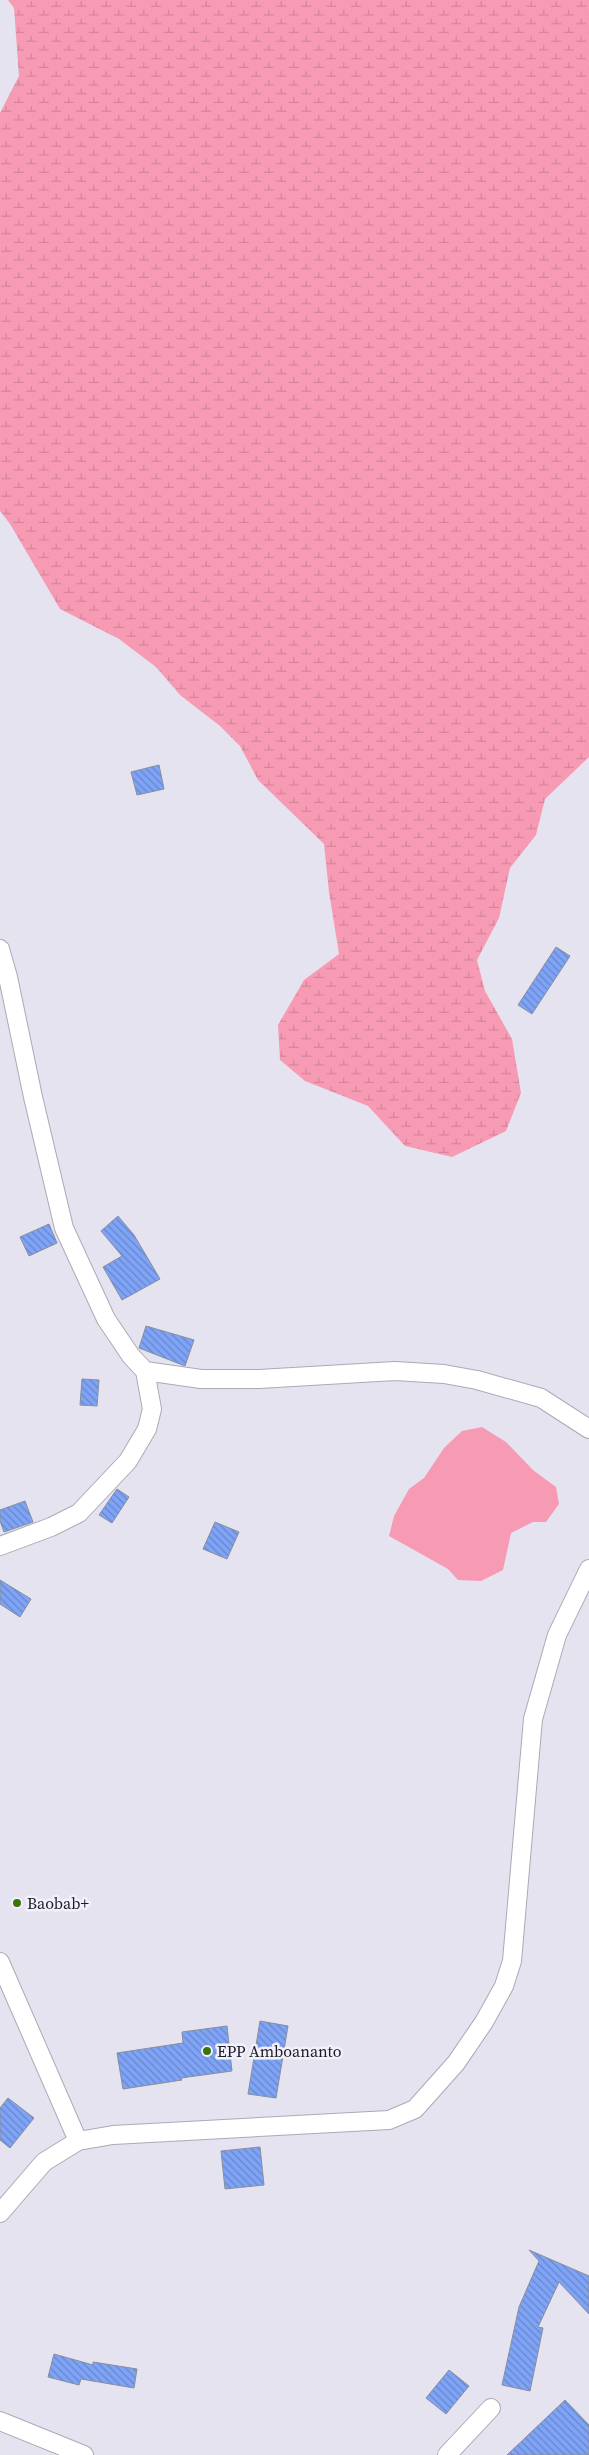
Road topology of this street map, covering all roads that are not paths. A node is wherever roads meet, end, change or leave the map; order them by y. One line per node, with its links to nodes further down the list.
1 (0, 949): 2 (street)
2 (145, 1371): 3 (street); 4 (street)
3 (589, 1429)
4 (0, 1546)
5 (589, 1569): 7 (street)
6 (0, 1962): 7 (street)
7 (78, 2141): 8 (street)
8 (0, 2213)
9 (491, 2408): 12 (street)
10 (0, 2421): 11 (street)
11 (84, 2455)
12 (447, 2455)

